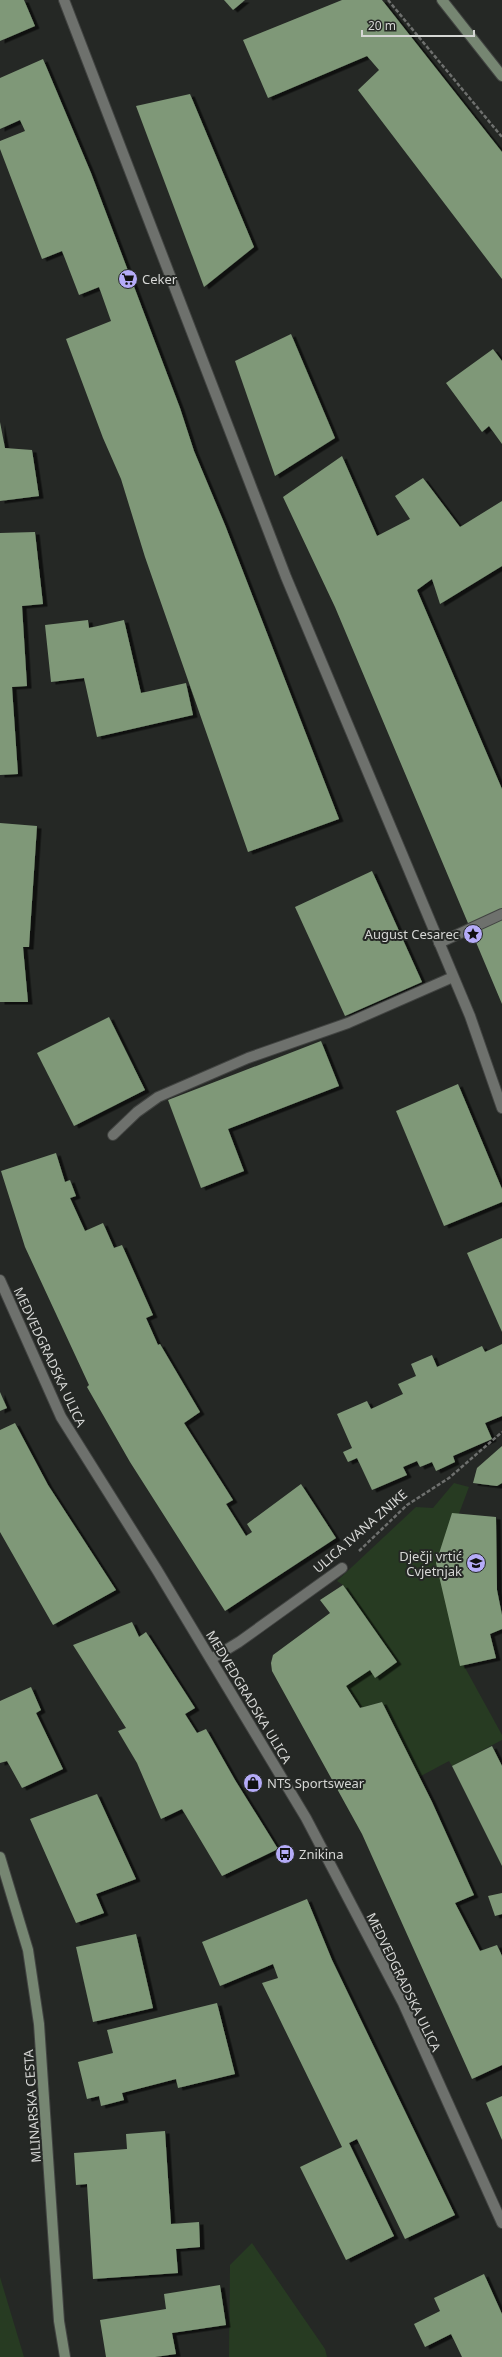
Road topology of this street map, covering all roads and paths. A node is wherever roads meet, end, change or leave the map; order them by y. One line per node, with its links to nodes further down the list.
1 (64, 0): 7 (street)
2 (388, 0): 5 (path)
3 (442, 0): 4 (main road)
4 (502, 76)
5 (502, 137)
6 (502, 914): 7 (street)
7 (439, 943): 8 (street)
8 (453, 977): 9 (street); 10 (street)
9 (502, 1108)
10 (113, 1135)
11 (0, 1280): 14 (street, MEDVEDGRADSKA ULICA)
12 (502, 1432): 13 (path, ULICA IVANA ZNIKE)
13 (342, 1568): 14 (street, ULICA IVANA ZNIKE)
14 (211, 1658): 16 (street, MEDVEDGRADSKA ULICA)
15 (0, 1857): 17 (main road, MLINARSKA CESTA)
16 (502, 2223)
17 (65, 2357)

